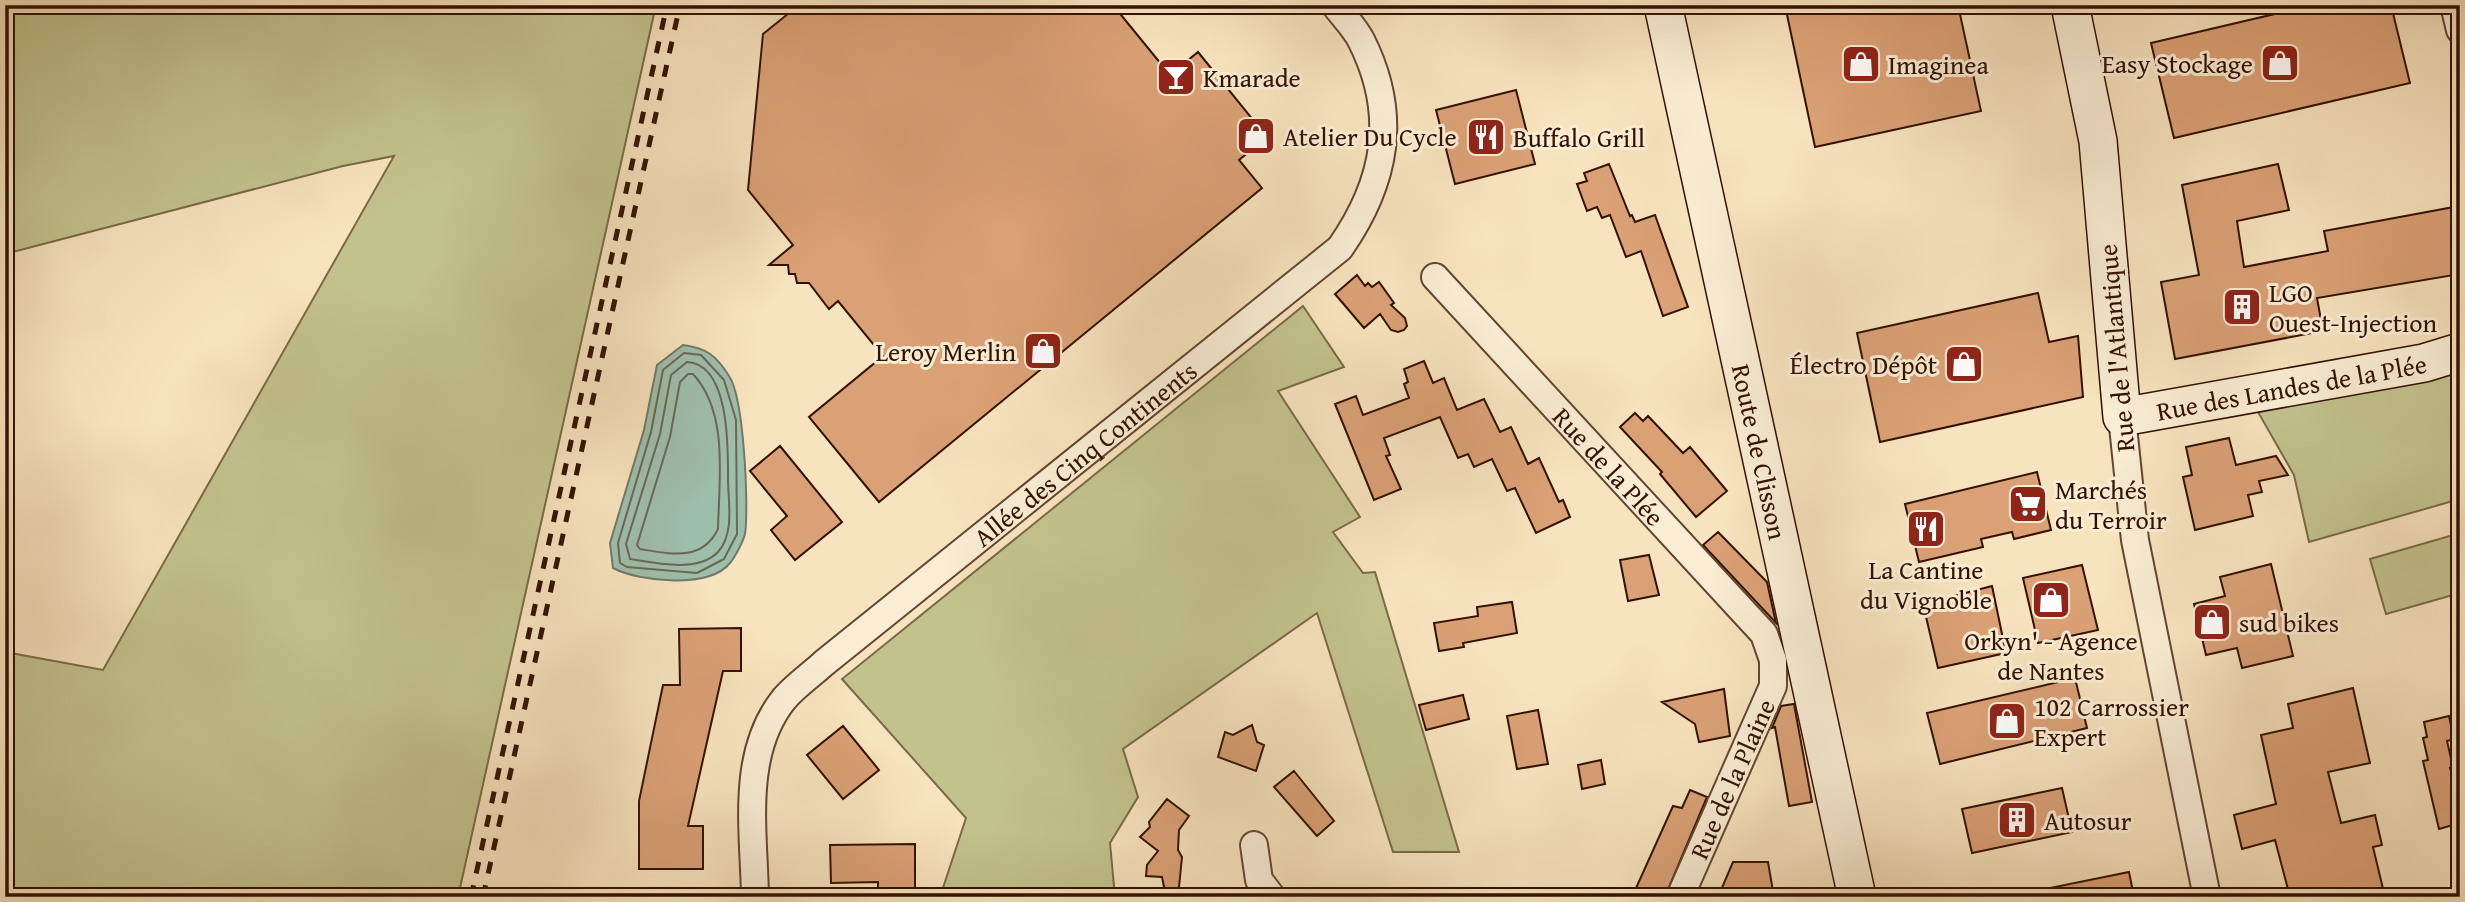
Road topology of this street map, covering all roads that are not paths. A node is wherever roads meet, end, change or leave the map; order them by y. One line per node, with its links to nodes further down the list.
1 (1335, 5): 11 (street, Allée des Cinq Continents)
2 (1663, 5): 14 (main road, Route de Clisson)
3 (2070, 5): 8 (main road, Rue de l'Atlantique)
4 (2454, 5): 5 (street)
5 (2460, 30)
6 (1435, 277): 9 (street, Rue de la Plée)
7 (2460, 352): 8 (main road, Rue des Landes de la Plée)
8 (2122, 417): 15 (street, Rue de l'Atlantique)
9 (1773, 660): 13 (street, Rue de la Plaine)
10 (1254, 845): 12 (street)
11 (755, 897)
12 (1272, 897)
13 (1680, 897)
14 (1857, 897)
15 (2207, 897)

